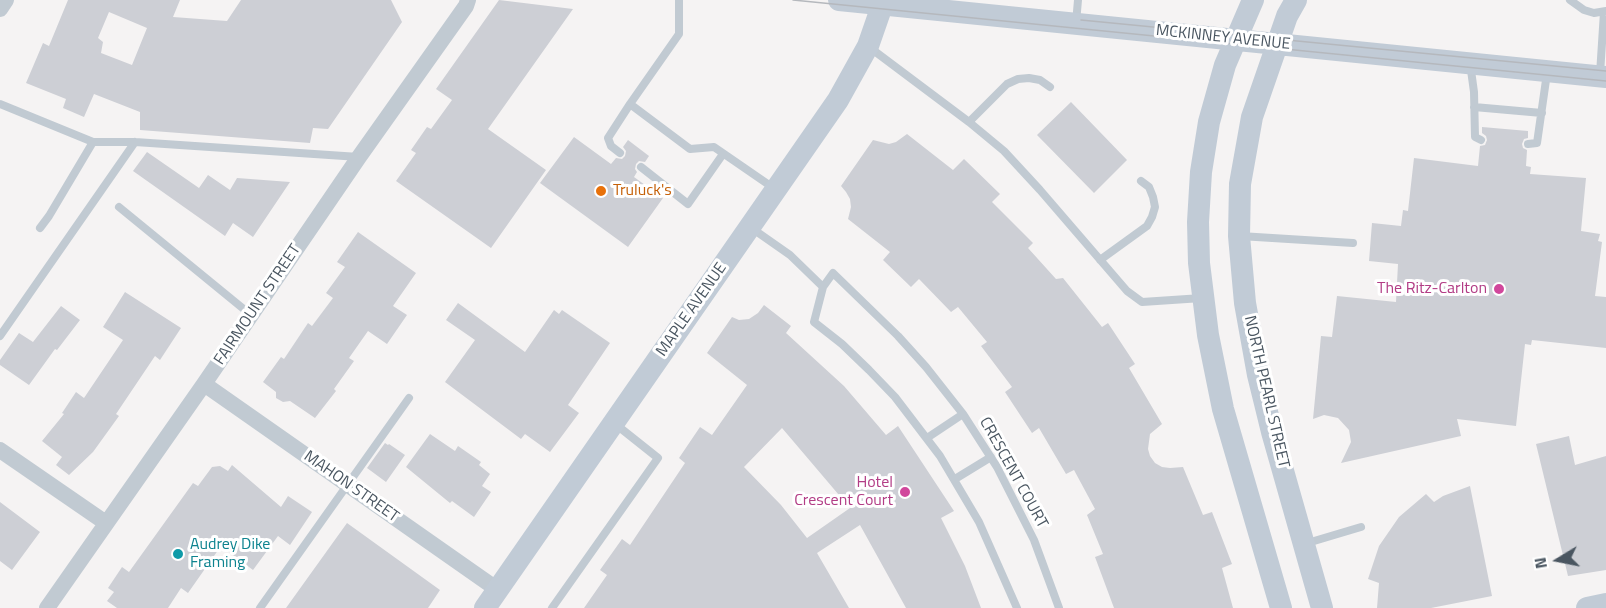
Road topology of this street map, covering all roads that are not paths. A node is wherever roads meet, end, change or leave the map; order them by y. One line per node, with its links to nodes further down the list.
1 (6, 0): 10 (street)
2 (468, 0): 31 (street, FAIRMOUNT STREET)
3 (679, 0): 21 (lane)
4 (839, 0): 9 (main road, MCKINNEY AVENUE)
5 (1078, 0): 12 (lane)
6 (1253, 0): 13 (main road)
7 (1296, 0): 14 (main road, NORTH PEARL STREET)
8 (1570, 0): 11 (lane)
9 (884, 2): 12 (main road, MCKINNEY AVENUE); 15 (main road, MAPLE AVENUE)
10 (0, 9)
11 (1605, 11): 18 (lane)
12 (1076, 24): 13 (main road, MCKINNEY AVENUE)
13 (1235, 39): 14 (main road, MCKINNEY AVENUE); 42 (main road)
14 (1277, 43): 16 (main road, MCKINNEY AVENUE); 38 (main road, NORTH PEARL STREET)
15 (868, 46): 24 (lane); 34 (main road, MAPLE AVENUE)
16 (1470, 63): 17 (main road, MCKINNEY AVENUE); 22 (lane)
17 (1547, 71): 18 (main road, MCKINNEY AVENUE); 23 (lane)
18 (1603, 77)
19 (1050, 87): 24 (lane)
20 (0, 104): 26 (lane)
21 (630, 104): 29 (lane); 30 (lane)
22 (1474, 107): 23 (lane); 25 (lane)
23 (1542, 113): 28 (lane)
24 (969, 122): 40 (lane)
25 (1481, 140)
26 (93, 142): 27 (lane); 37 (lane)
27 (135, 142): 31 (lane); 44 (lane)
28 (1528, 144)
29 (620, 153)
30 (723, 154): 32 (lane); 34 (lane)
31 (359, 157): 43 (street, FAIRMOUNT STREET)
32 (641, 167)
33 (1141, 181): 40 (lane)
34 (776, 189): 36 (main road, MAPLE AVENUE)
35 (119, 207): 43 (lane)
36 (750, 227): 41 (lane); 48 (main road, MAPLE AVENUE)
37 (40, 228)
38 (1239, 236): 39 (lane); 56 (main road, NORTH PEARL STREET)
39 (1353, 243)
40 (1101, 260): 42 (lane)
41 (823, 287): 47 (lane, CRESCENT COURT); 49 (lane)
42 (1202, 298): 64 (main road)
43 (251, 315): 45 (street, FAIRMOUNT STREET)
44 (0, 336)
45 (204, 384): 53 (street, MAHON STREET); 54 (street, FAIRMOUNT STREET)
46 (410, 398): 53 (lane)
47 (963, 414): 49 (lane); 51 (lane, CRESCENT COURT)
48 (614, 423): 57 (main road, MAPLE AVENUE); 61 (lane)
49 (927, 438): 52 (lane)
50 (0, 450): 54 (street)
51 (991, 457): 52 (lane); 63 (lane, CRESCENT COURT)
52 (955, 479): 62 (lane)
53 (348, 484): 57 (street, MAHON STREET); 59 (lane)
54 (106, 523): 60 (street, FAIRMOUNT STREET)
55 (1361, 527): 56 (lane)
56 (1304, 544): 65 (main road, NORTH PEARL STREET)
57 (492, 599)
58 (1606, 604): 66 (main road)
59 (263, 607)
60 (46, 608)
61 (552, 608)
62 (1017, 608)
63 (1059, 608)
64 (1281, 608)
65 (1322, 608)
66 (1587, 608)

